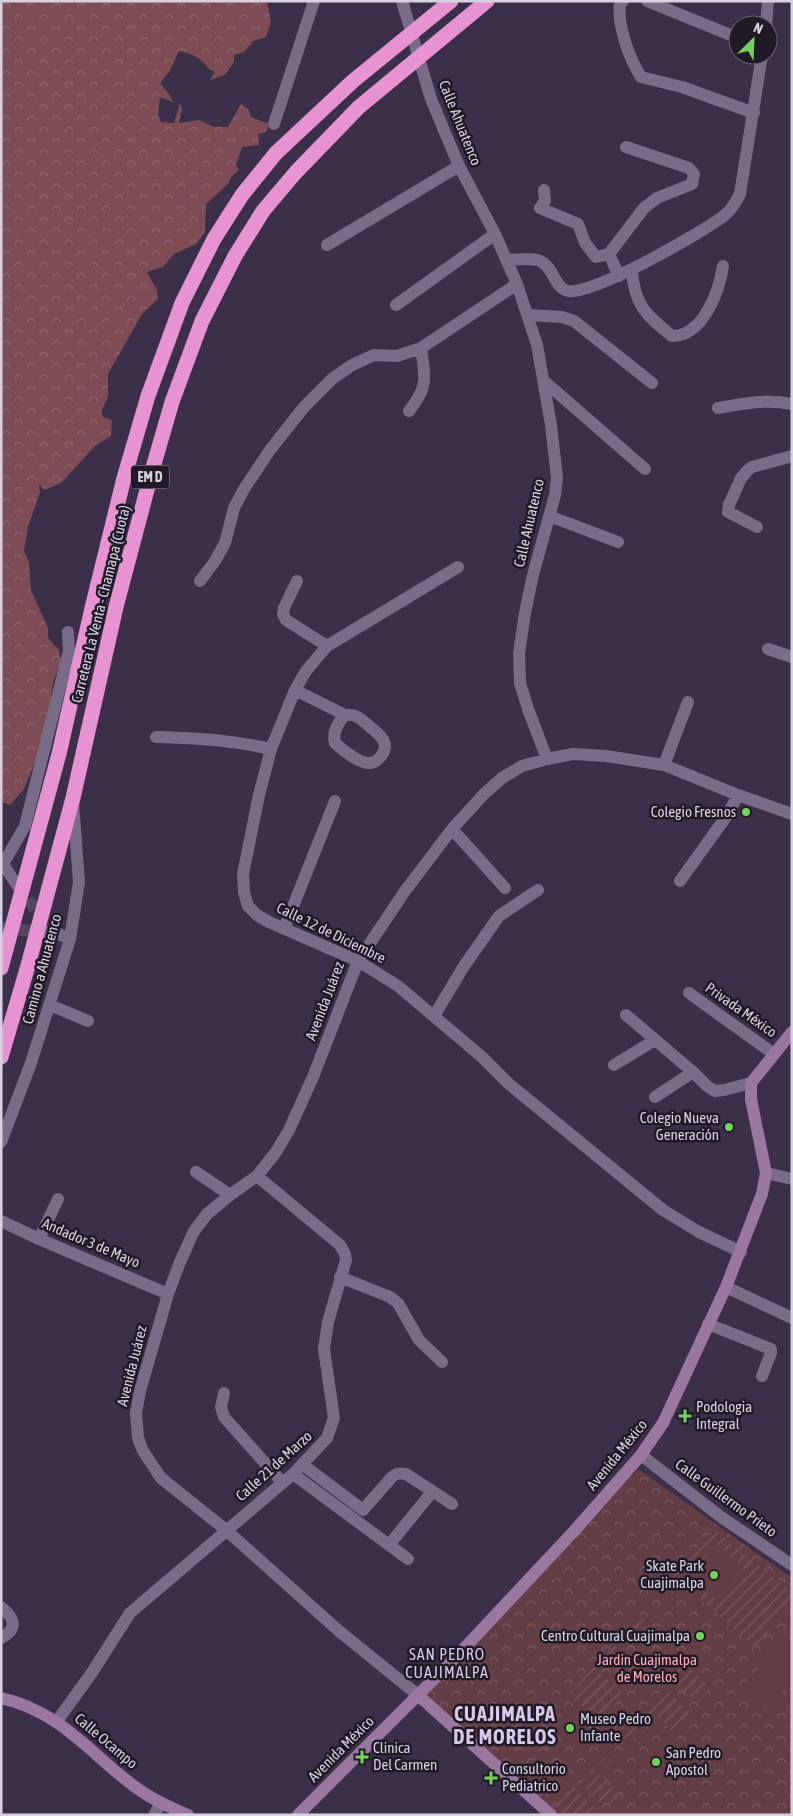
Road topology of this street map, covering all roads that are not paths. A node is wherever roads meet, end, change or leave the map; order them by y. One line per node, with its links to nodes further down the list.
1 (314, 1): 12 (street)
2 (402, 1): 14 (street, Calle Ahuatenco)
3 (451, 1): 65 (highway, Carretera La Venta - Chamapa (Cuota) / EM D)
4 (487, 1): 52 (highway, Carretera La Venta - Chamapa (Cuota) / EM D)
5 (622, 1): 11 (street)
6 (647, 1): 9 (street)
7 (768, 1): 8 (street)
8 (767, 15)
9 (728, 34)
10 (761, 65): 11 (street)
11 (754, 113): 21 (street)
12 (274, 124)
13 (626, 147): 18 (street)
14 (459, 166): 16 (street, Calle Ahuatenco); 17 (street)
15 (544, 190): 18 (street)
16 (495, 234): 19 (street, Calle Ahuatenco); 24 (street)
17 (327, 245)
18 (609, 254): 22 (street)
19 (506, 260): 22 (street); 23 (street, Calle Ahuatenco)
20 (723, 266): 21 (street)
21 (632, 270): 22 (street)
22 (619, 276)
23 (517, 284): 25 (street, Calle Ahuatenco); 26 (street)
24 (396, 305)
25 (528, 315): 27 (street, Calle Ahuatenco); 28 (street)
26 (421, 348): 31 (street); 38 (street)
27 (544, 381): 33 (street); 34 (street, Calle Ahuatenco)
28 (652, 383)
29 (792, 404): 30 (street)
30 (718, 408)
31 (409, 411)
32 (792, 456): 35 (street)
33 (645, 469)
34 (549, 516): 36 (street); 49 (street, Calle Ahuatenco)
35 (756, 527)
36 (618, 542)
37 (458, 567): 41 (street, Calle 12 de Diciembre)
38 (200, 581)
39 (297, 581): 41 (street)
40 (68, 632): 56 (street)
41 (327, 646): 44 (street, Calle 12 de Diciembre)
42 (768, 649): 43 (street)
43 (792, 657)
44 (294, 690): 46 (street); 48 (street, Calle 12 de Diciembre)
45 (688, 702): 50 (street)
46 (345, 715)
47 (156, 737): 48 (street)
48 (271, 748): 62 (street, Calle 12 de Diciembre)
49 (547, 759): 50 (street); 55 (street, Avenida Juárez)
50 (664, 765): 51 (street)
51 (738, 795): 54 (street); 57 (street)
52 (73, 798): 63 (street, Camino a Ahuatenco); 74 (highway, Carretera La Venta - Chamapa (Cuota) / EM D)
53 (335, 801): 62 (street)
54 (792, 814)
55 (452, 829): 59 (street); 64 (street, Avenida Juárez)
56 (2, 863): 58 (street)
57 (680, 881)
58 (18, 885)
59 (505, 888)
60 (538, 890): 69 (street)
61 (47, 929): 63 (street)
62 (284, 929): 64 (street, Calle 12 de Diciembre)
63 (70, 939): 67 (street, Camino a Ahuatenco)
64 (358, 961): 69 (street, Calle 12 de Diciembre); 82 (street, Avenida Juárez)
65 (1, 968)
66 (689, 993): 73 (street, Privada México)
67 (50, 1005): 70 (street); 79 (street, Camino a Ahuatenco)
68 (626, 1015): 72 (street)
69 (434, 1016): 88 (street, Calle 12 de Diciembre)
70 (88, 1021)
71 (792, 1032): 73 (main road)
72 (655, 1040): 75 (street); 76 (street)
73 (774, 1054): 77 (main road)
74 (1, 1057)
75 (614, 1065)
76 (693, 1072): 77 (street); 78 (street)
77 (751, 1083): 81 (main road, Avenida México)
78 (655, 1097)
79 (1, 1142)
80 (196, 1172): 84 (street)
81 (766, 1173): 83 (street); 88 (main road, Avenida México)
82 (257, 1176): 84 (street, Avenida Juárez); 89 (street, Calle 21 de Marzo)
83 (792, 1179)
84 (230, 1195): 91 (street, Avenida Juárez)
85 (58, 1200): 87 (street)
86 (1, 1221): 87 (street, Andador 3 de Mayo)
87 (39, 1240): 91 (street, Andador 3 de Mayo)
88 (741, 1252): 90 (main road, Avenida México)
89 (340, 1278): 94 (street); 98 (street, Calle 21 de Marzo)
90 (726, 1287): 92 (street); 93 (main road, Avenida México)
91 (168, 1294): 103 (street, Avenida Juárez)
92 (792, 1318)
93 (708, 1324): 95 (street); 97 (main road, Avenida México)
94 (442, 1362)
95 (762, 1376)
96 (224, 1393): 100 (street)
97 (641, 1455): 106 (street, Calle Guillermo Prieto); 109 (main road, Avenida México)
98 (302, 1464): 99 (street, Calle 21 de Marzo); 101 (street)
99 (292, 1474): 100 (street, Calle 21 de Marzo); 104 (street)
100 (282, 1482): 103 (street, Calle 21 de Marzo)
101 (432, 1492): 102 (street); 104 (street)
102 (452, 1504)
103 (226, 1530): 109 (street, Avenida Juárez); 111 (street, Calle 21 de Marzo)
104 (389, 1545): 105 (street)
105 (408, 1559)
106 (791, 1563)
107 (1, 1607): 108 (street)
108 (1, 1638)
109 (418, 1695): 115 (main road, Avenida México); 116 (main road, Avenida Juárez)
110 (1, 1698): 111 (main road, Calle Ocampo)
111 (57, 1721): 112 (main road, Calle Ocampo)
112 (161, 1803): 113 (street); 114 (main road, Calle Ocampo)
113 (154, 1815)
114 (188, 1815)
115 (298, 1815)
116 (551, 1815)

